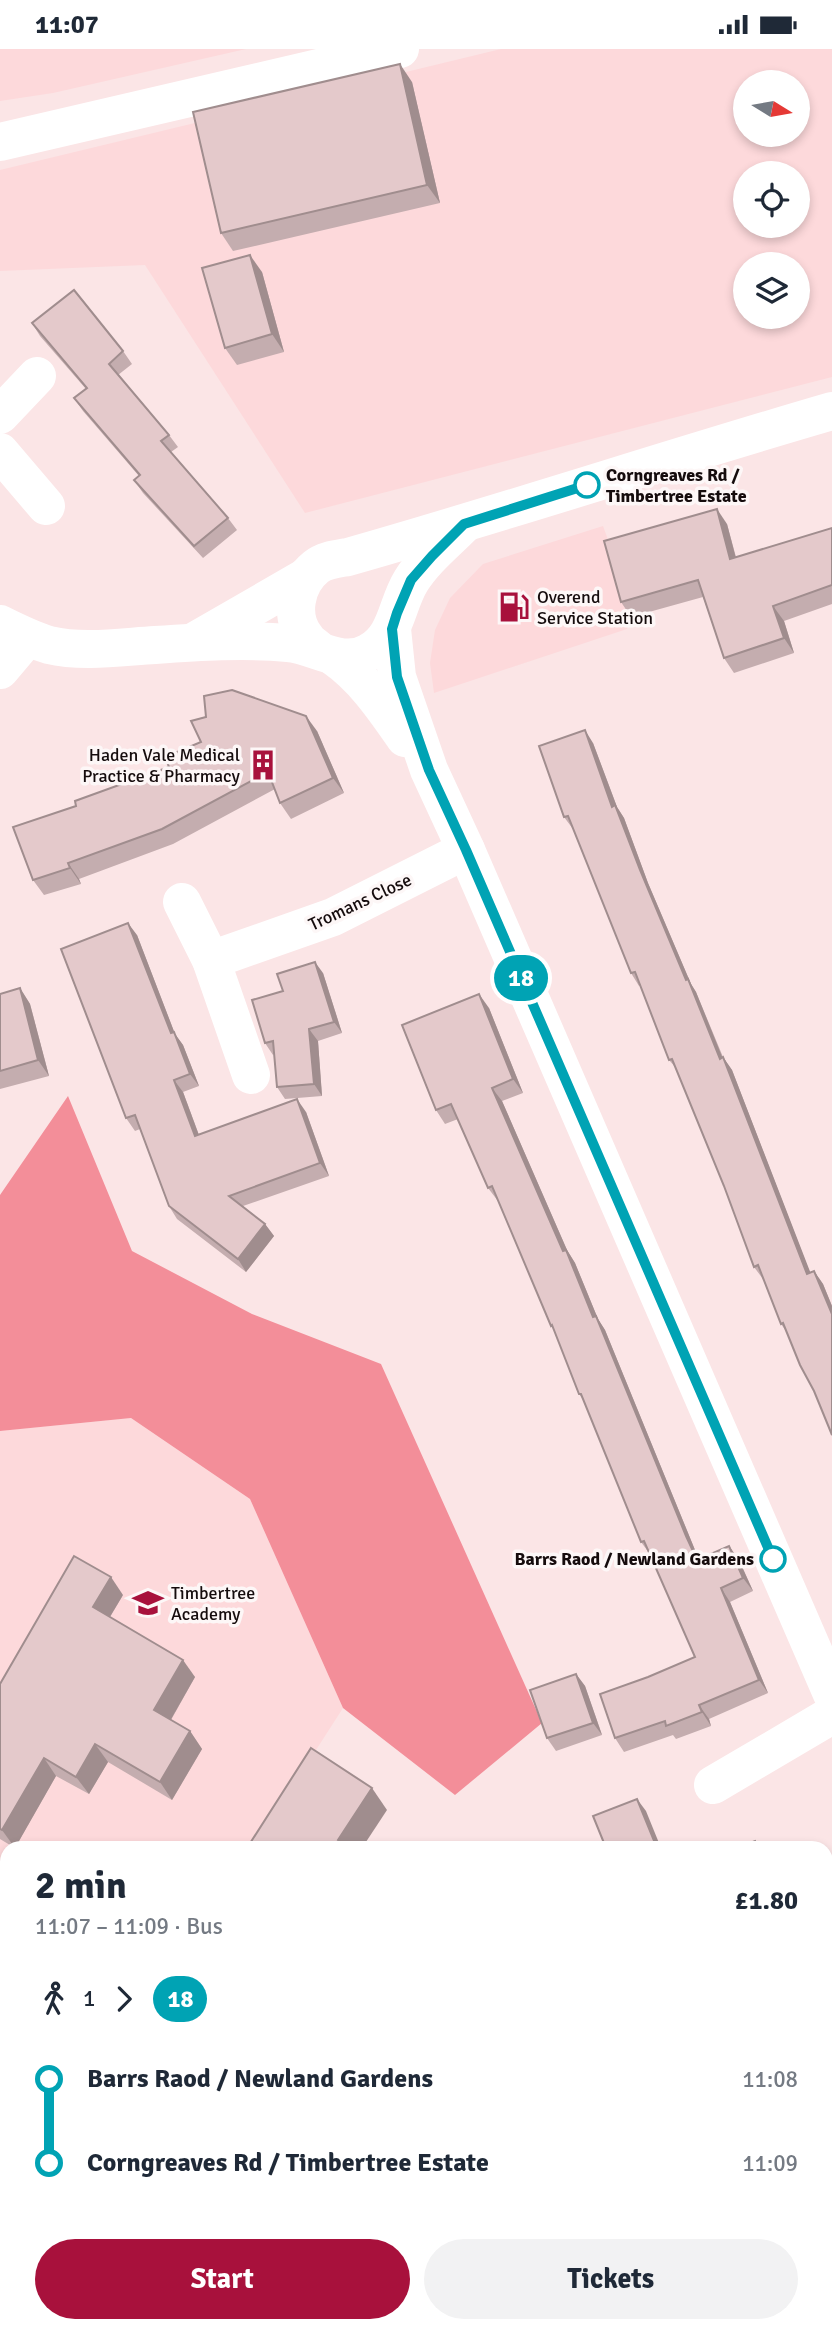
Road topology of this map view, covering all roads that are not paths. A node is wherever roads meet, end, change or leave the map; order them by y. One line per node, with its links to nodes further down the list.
1 (400, 49): 2 (street)
2 (0, 142)
3 (37, 376): 5 (street)
4 (832, 411): 8 (street)
5 (0, 415)
6 (0, 452): 7 (street)
7 (46, 506)
8 (464, 524): 9 (street); 11 (street)
9 (348, 557): 10 (street); 11 (street)
10 (306, 577): 13 (street); 14 (street)
11 (394, 621): 14 (street); 16 (street)
12 (14, 631): 13 (street); 15 (street)
13 (193, 642): 14 (street)
14 (327, 653): 16 (street)
15 (0, 670)
16 (429, 770): 17 (street)
17 (466, 850): 19 (street, Tromans Close); 21 (street)
18 (182, 902): 19 (street)
19 (211, 960): 20 (street)
20 (251, 1075)
21 (832, 1694)
22 (832, 1715): 23 (street)
23 (713, 1785)

